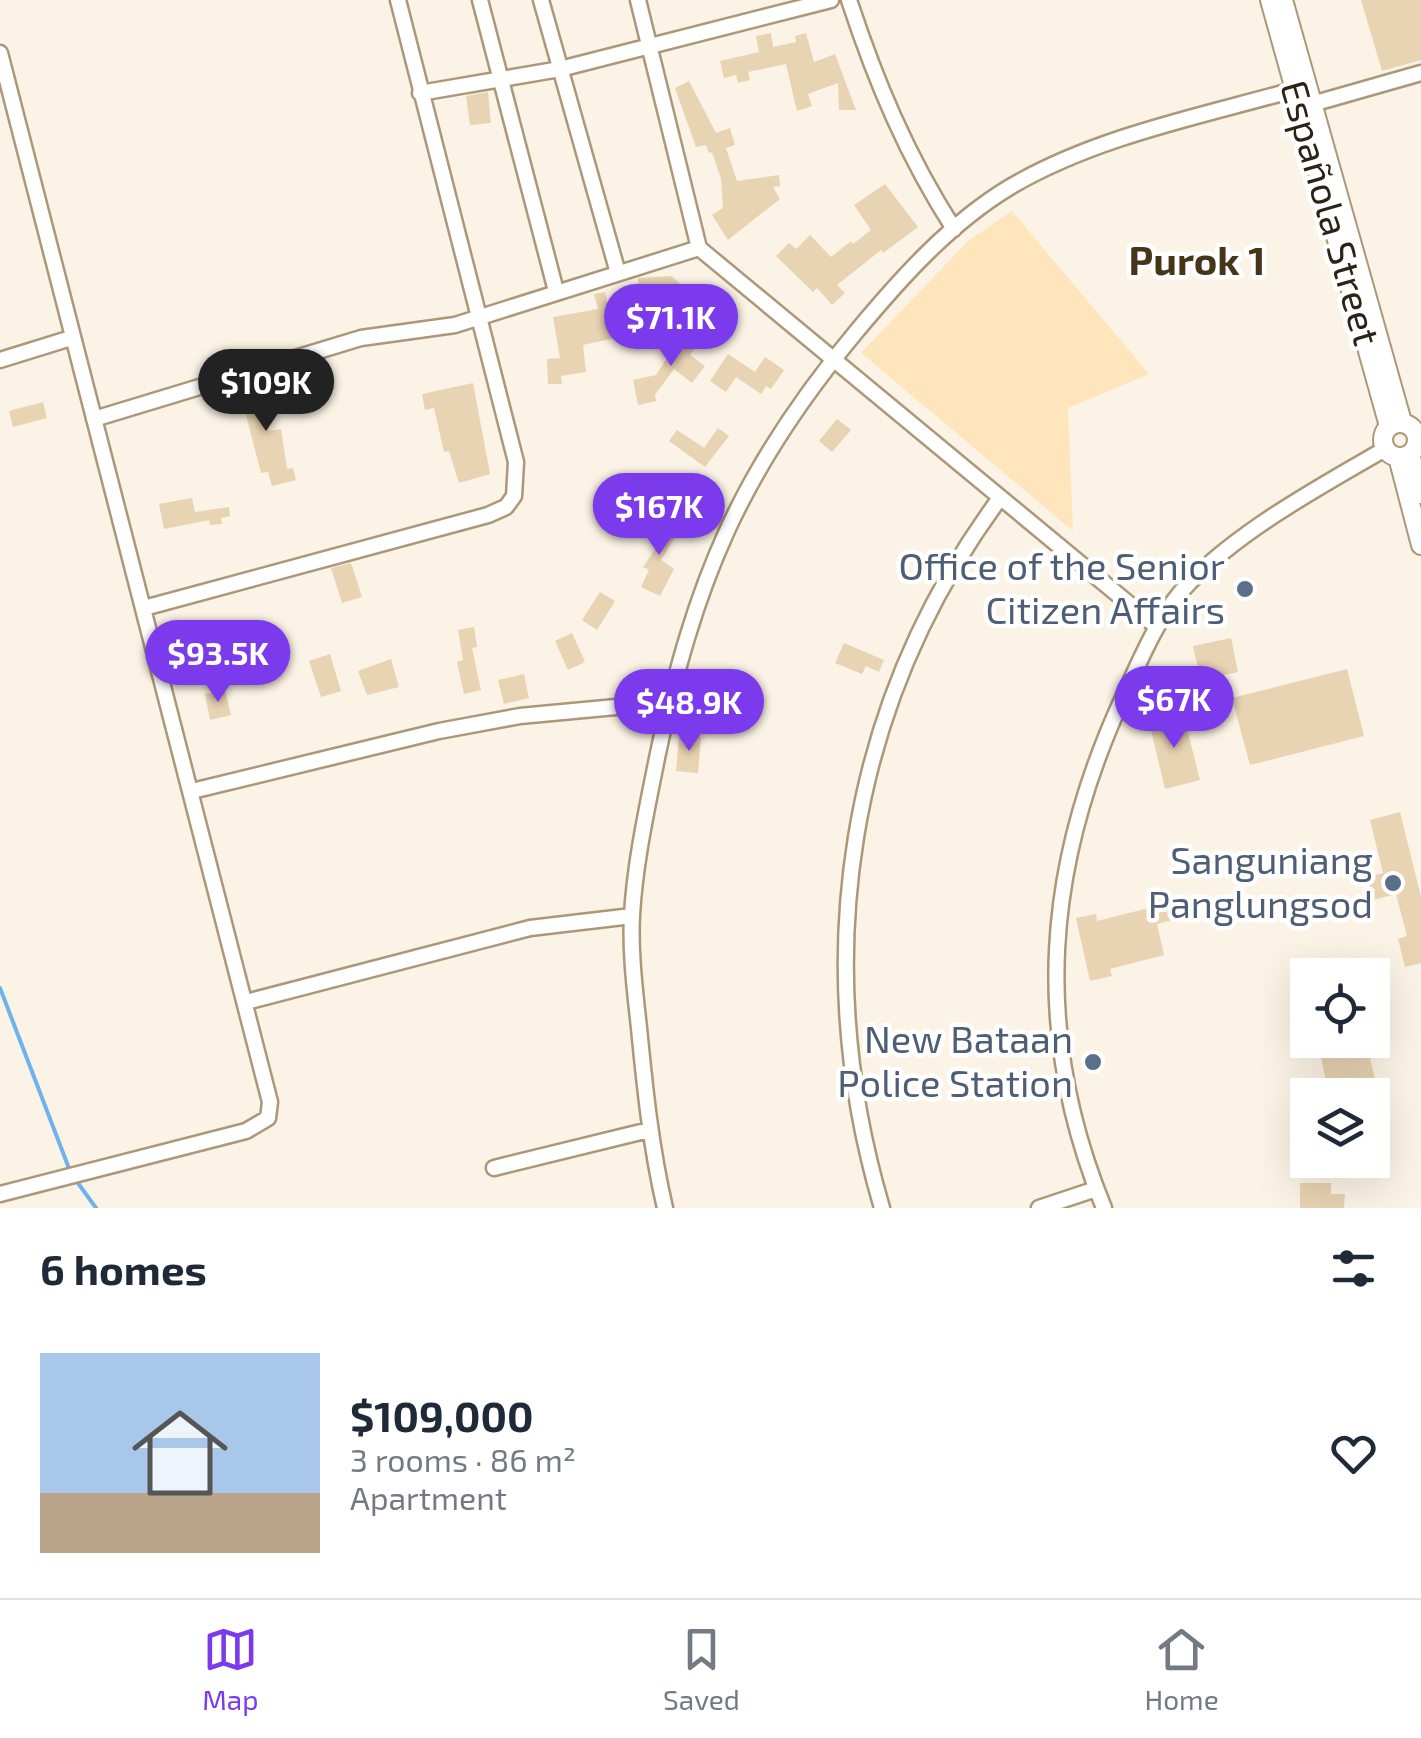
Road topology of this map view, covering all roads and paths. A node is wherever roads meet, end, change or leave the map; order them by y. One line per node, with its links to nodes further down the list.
1 (398, 0): 14 (street)
2 (480, 0): 13 (street)
3 (541, 0): 11 (street)
4 (638, 0): 9 (street)
5 (831, 0): 9 (street)
6 (849, 0): 16 (street)
7 (1270, 0): 15 (street, Española Street)
8 (1283, 0): 15 (street, Española Street)
9 (650, 47): 11 (street); 17 (street)
10 (0, 53): 21 (street)
11 (560, 69): 13 (street); 18 (street)
12 (1421, 73): 15 (street)
13 (500, 80): 14 (street); 19 (street)
14 (420, 93): 20 (street)
15 (1304, 97): 16 (street); 25 (street, Española Street)
16 (954, 229): 22 (street)
17 (700, 248): 18 (street); 22 (street)
18 (618, 273): 19 (street)
19 (556, 292): 20 (street)
20 (479, 315): 24 (street); 30 (street)
21 (71, 338): 23 (street); 24 (street)
22 (833, 359): 28 (street); 32 (street)
23 (0, 360)
24 (94, 419): 30 (street)
25 (1396, 424): 26 (street); 26 (street)
26 (1406, 447): 27 (street); 29 (street); 31 (street)
27 (1421, 494)
28 (1000, 498): 31 (street); 41 (street)
29 (1421, 545)
30 (144, 608): 33 (street)
31 (1157, 627): 38 (street)
32 (669, 702): 33 (street); 34 (street)
33 (192, 791): 35 (street)
34 (632, 916): 35 (street); 36 (street)
35 (246, 1002): 39 (street)
36 (649, 1130): 37 (street); 40 (street)
37 (494, 1168)
38 (1096, 1188): 42 (street); 43 (street)
39 (0, 1194)
40 (665, 1208)
41 (882, 1208)
42 (1039, 1208)
43 (1104, 1208)

